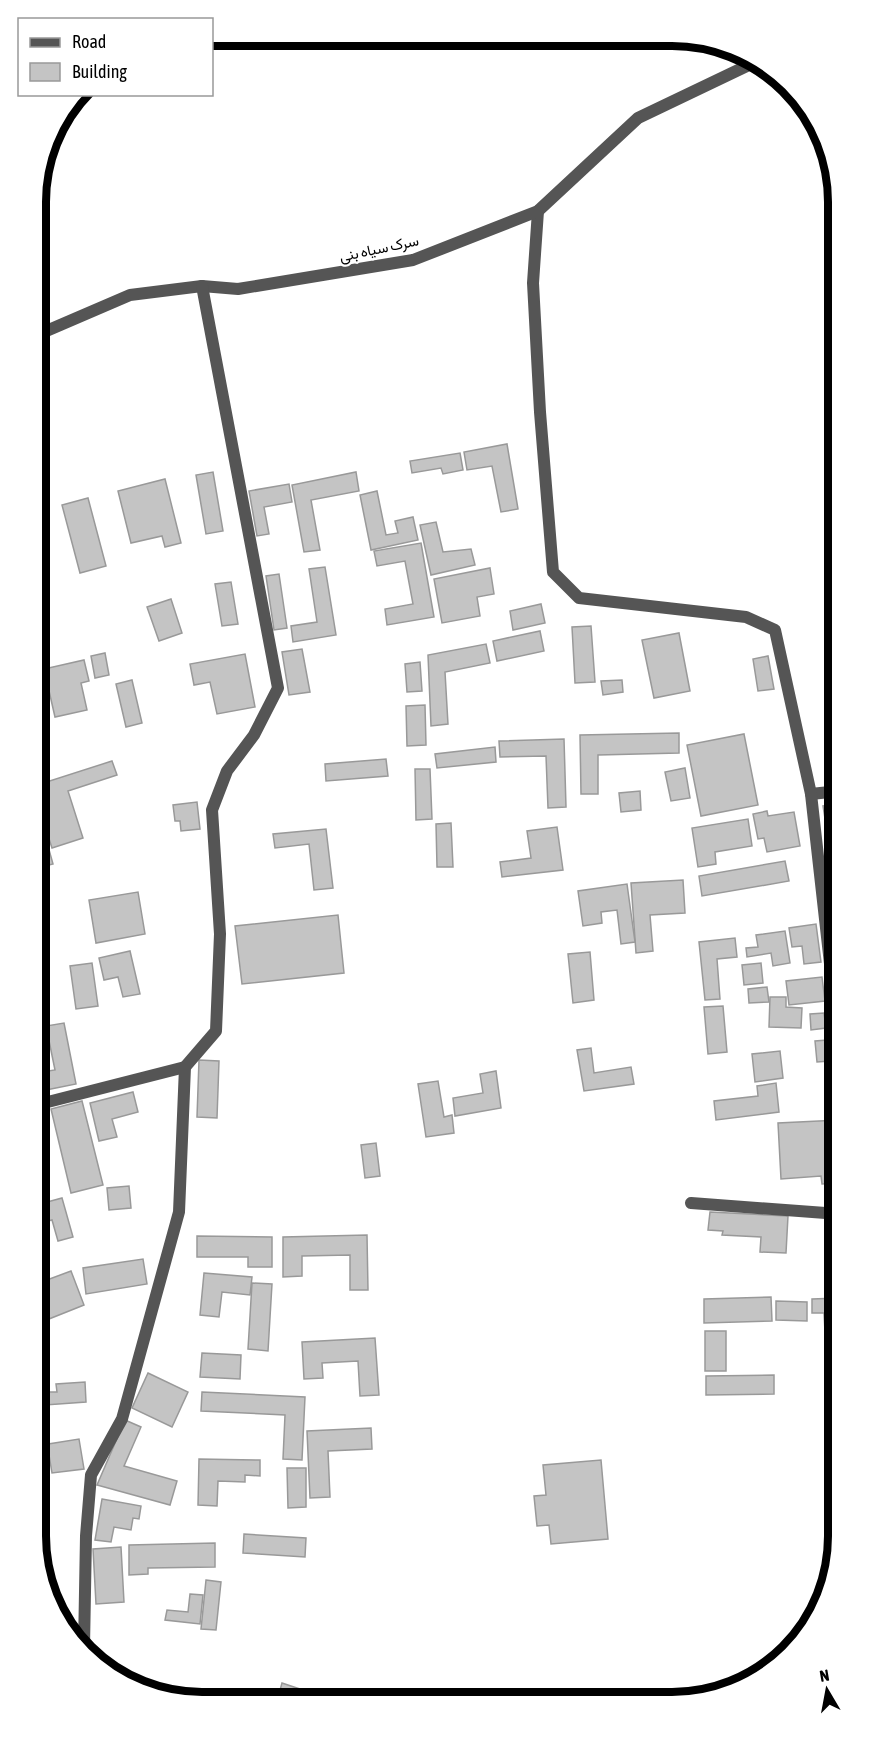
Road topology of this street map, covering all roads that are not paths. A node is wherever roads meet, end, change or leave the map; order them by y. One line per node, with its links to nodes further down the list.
1 (747, 66): 2 (street, سرک سیاه بنی)
2 (538, 211): 3 (street, سرک سیاه بنی); 6 (street)
3 (202, 286): 4 (street, سرک سیاه بنی); 8 (street)
4 (47, 331)
5 (828, 792): 6 (street)
6 (811, 794): 7 (street)
7 (828, 946)
8 (185, 1067): 9 (street); 12 (street)
9 (46, 1103)
10 (691, 1203): 11 (street)
11 (828, 1213)
12 (84, 1637)

